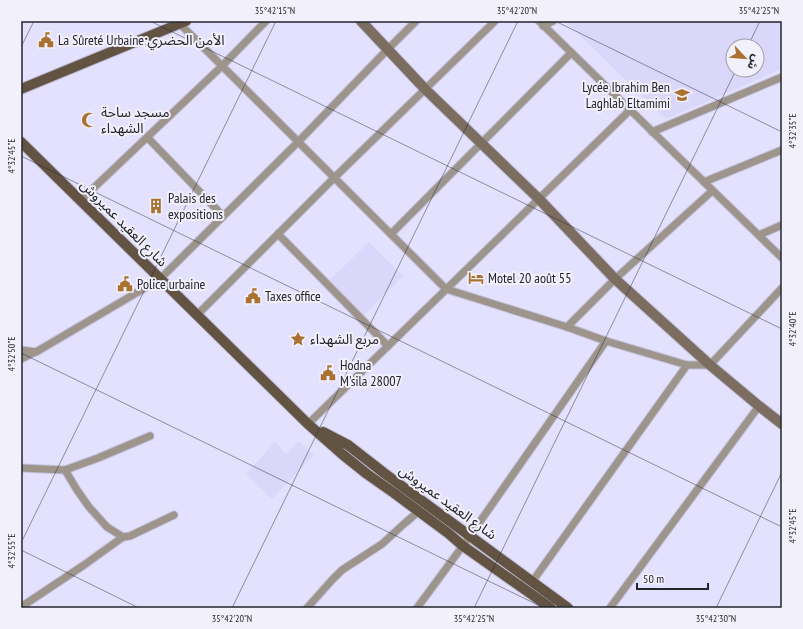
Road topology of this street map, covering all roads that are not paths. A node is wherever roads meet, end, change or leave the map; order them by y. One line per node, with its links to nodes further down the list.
1 (266, 21): 10 (street)
2 (360, 21): 8 (street)
3 (416, 21): 8 (street)
4 (495, 21): 13 (street)
5 (553, 21): 7 (street)
6 (183, 22): 10 (street); 12 (main road)
7 (541, 23): 9 (street)
8 (387, 50): 13 (street); 18 (street)
9 (572, 53): 14 (street); 19 (street)
10 (222, 66): 16 (street); 18 (street)
11 (782, 77): 15 (street)
12 (21, 89)
13 (425, 89): 19 (street); 21 (street)
14 (630, 110): 15 (street); 24 (street)
15 (652, 132): 22 (street)
16 (147, 137): 25 (street); 26 (street)
17 (21, 142): 25 (main road, شارع العقيد عميروش)
18 (298, 142): 21 (street); 26 (street)
19 (481, 144): 24 (street); 29 (street)
20 (782, 150): 22 (street)
21 (334, 178): 28 (street); 29 (street)
22 (704, 182): 23 (street)
23 (712, 191): 30 (street); 33 (street)
24 (539, 199): 33 (street); 35 (street)
25 (81, 200): 32 (main road, شارع العقيد عميروش)
26 (223, 216): 32 (street)
27 (782, 225): 30 (street)
28 (278, 234): 36 (street); 39 (street)
29 (391, 234): 35 (street)
30 (759, 235): 31 (street)
31 (782, 258)
32 (160, 279): 36 (main road, شارع العقيد عميروش); 41 (street)
33 (615, 279): 37 (street); 44 (street)
34 (782, 288): 44 (street)
35 (446, 289): 37 (street); 39 (street)
36 (197, 315): 46 (main road, شارع العقيد عميروش)
37 (567, 327): 38 (street)
38 (606, 341): 43 (street); 53 (street)
39 (388, 346): 46 (street)
40 (21, 350): 41 (street)
41 (36, 352): 42 (street)
42 (21, 359)
43 (687, 365): 44 (street); 56 (street)
44 (710, 365): 45 (street)
45 (759, 406): 47 (street); 62 (street)
46 (308, 424): 51 (main road, شارع العقيد عميروش); 53 (main road, شارع العقيد عميروش)
47 (782, 424)
48 (150, 436): 50 (street)
49 (21, 468): 50 (street)
50 (65, 470): 54 (street)
51 (419, 511): 55 (main road, شارع العقيد عميروش); 58 (street)
52 (174, 514): 54 (street)
53 (470, 536): 55 (street); 56 (main road, شارع العقيد عميروش)
54 (123, 537): 57 (street)
55 (463, 546): 59 (street); 60 (main road, شارع العقيد عميروش)
56 (532, 582): 61 (main road, شارع العقيد عميروش)
57 (21, 607)
58 (307, 608)
59 (417, 608)
60 (551, 608)
61 (568, 608)
62 (610, 608)

